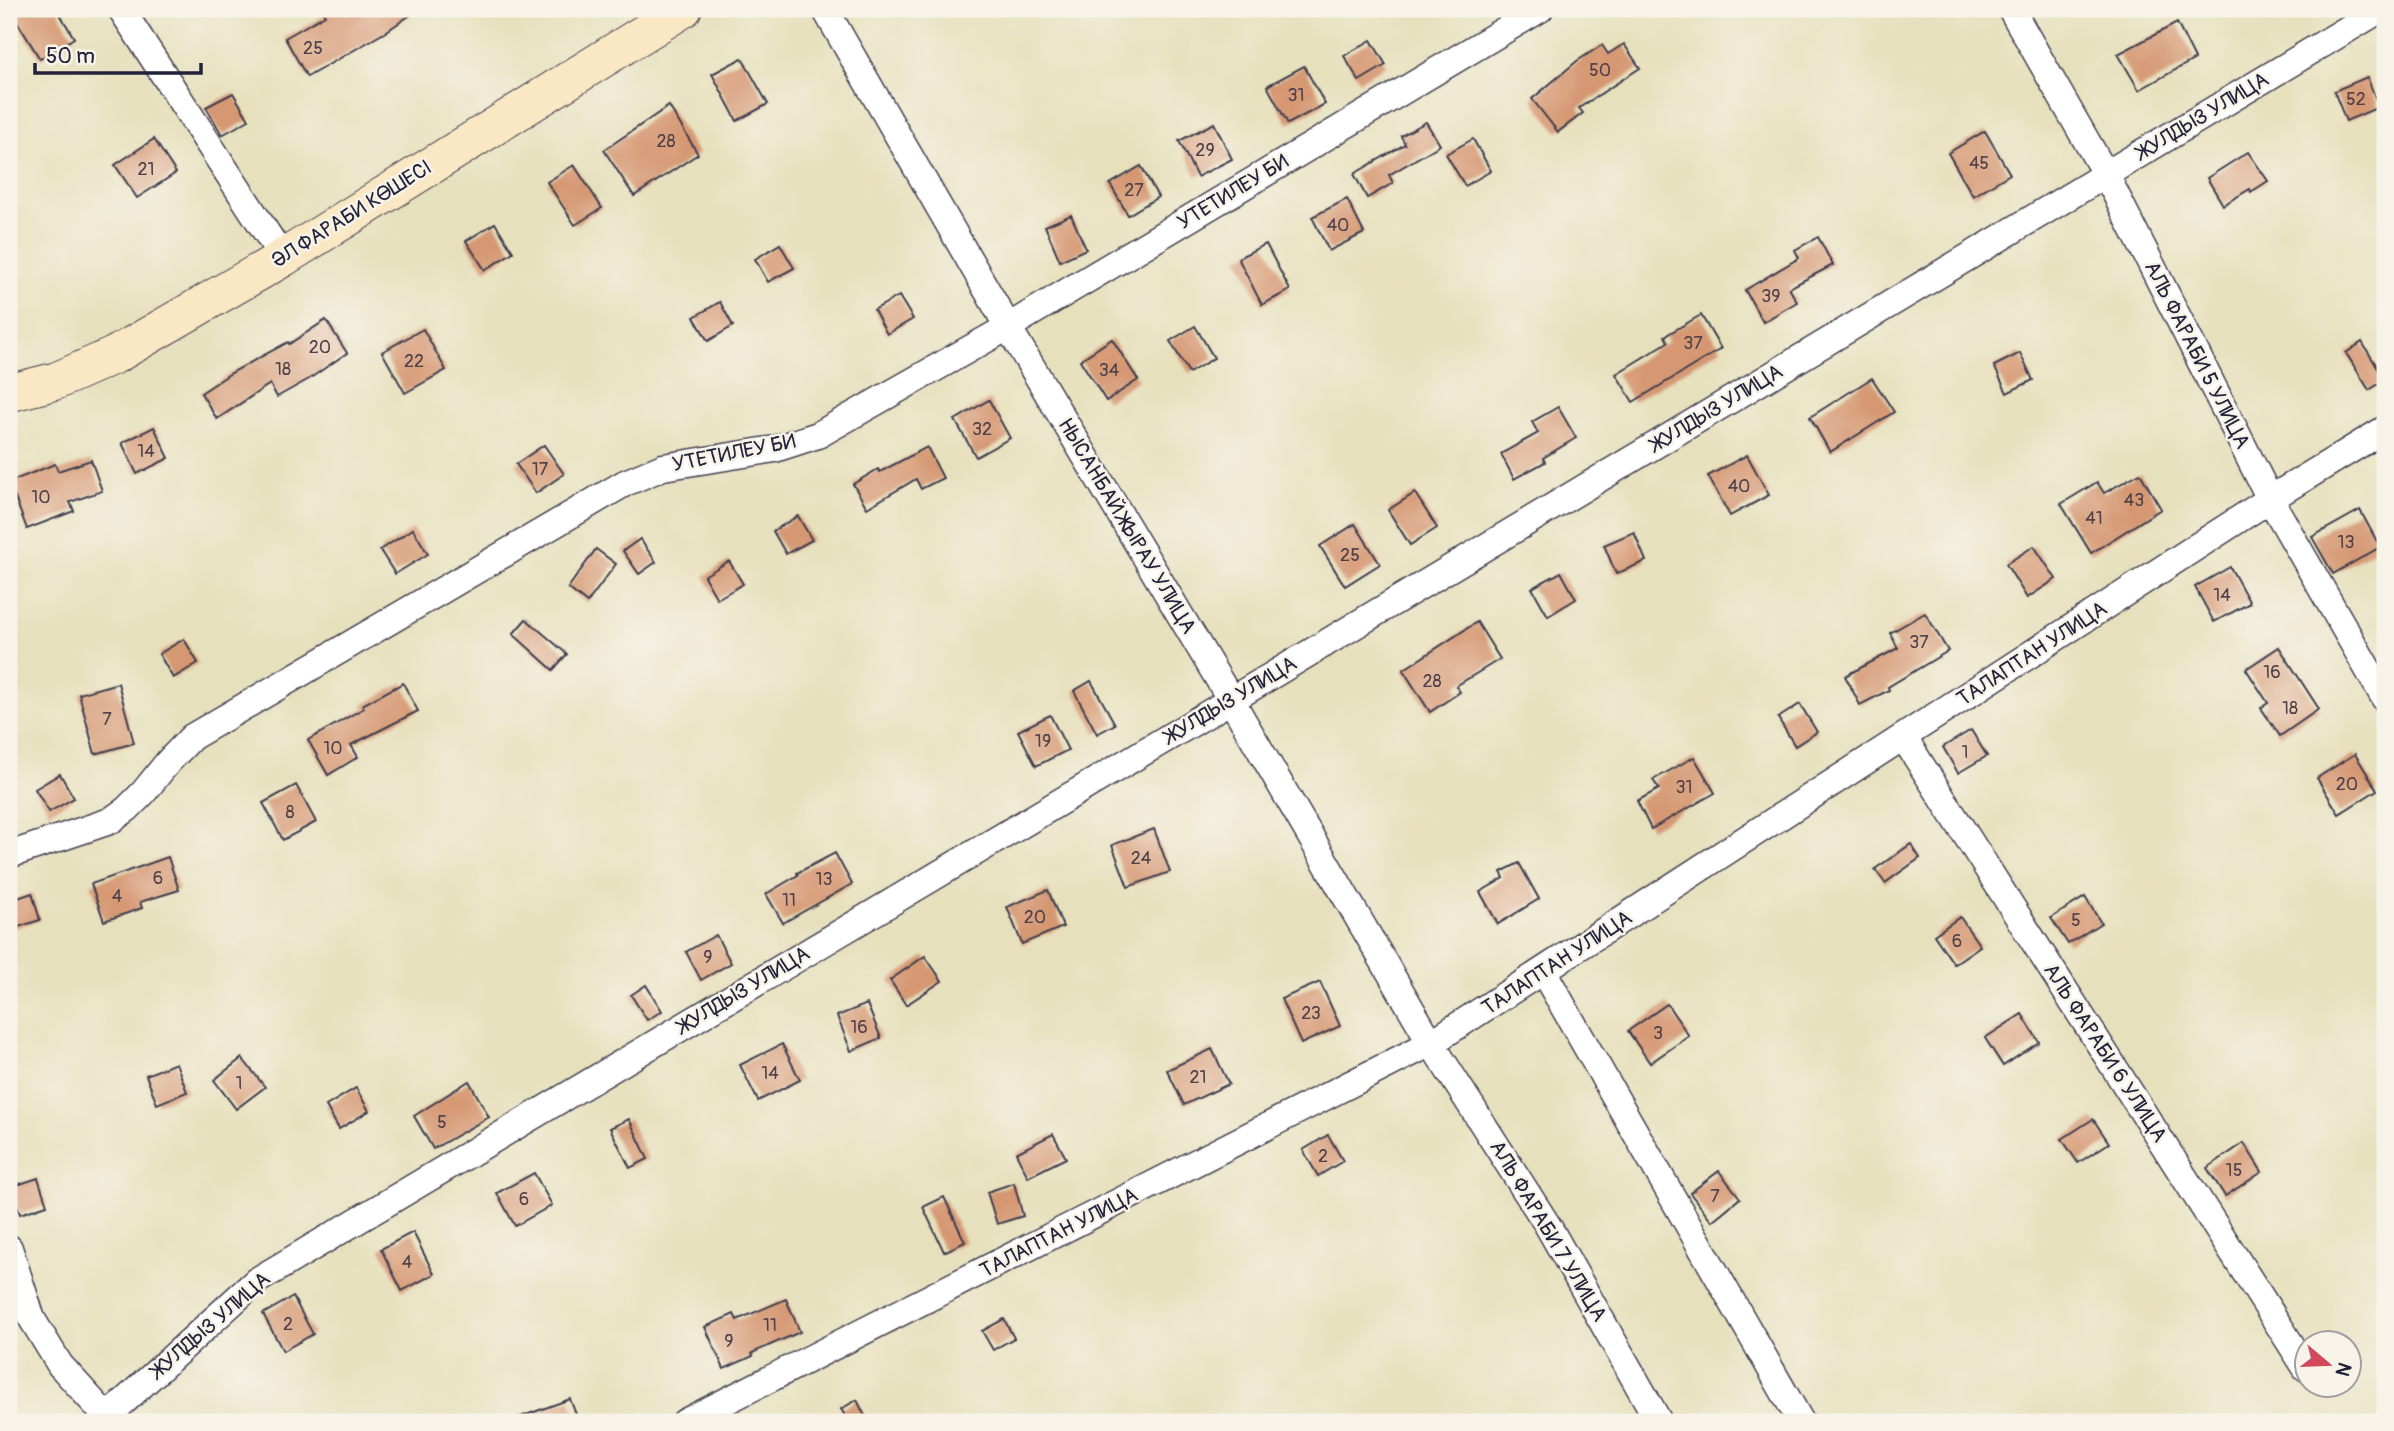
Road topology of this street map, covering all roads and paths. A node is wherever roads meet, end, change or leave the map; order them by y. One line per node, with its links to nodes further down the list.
1 (121, 9): 8 (street)
2 (683, 9): 8 (street, ӘЛ ФАРАБИ КӨШЕСІ)
3 (825, 9): 9 (street, НЫСАНБАЙ ЖЫРАУ УЛИЦА)
4 (1540, 9): 9 (street, УТЕТИЛЕУ БИ)
5 (2011, 9): 7 (street, АЛЬ ФАРАБИ 5 УЛИЦА)
6 (2381, 9): 7 (street, ЖУЛДЫЗ УЛИЦА)
7 (2106, 175): 12 (street, АЛЬ ФАРАБИ 5 УЛИЦА); 14 (street, ЖУЛДЫЗ УЛИЦА)
8 (283, 258): 10 (street, ӘЛ ФАРАБИ КӨШЕСІ)
9 (1008, 327): 14 (street, НЫСАНБАЙ ЖЫРАУ УЛИЦА); 16 (street, УТЕТИЛЕУ БИ)
10 (9, 393)
11 (2385, 429): 12 (street, ТАЛАПТАН УЛИЦА)
12 (2270, 499): 13 (street, АЛЬ ФАРАБИ 5 УЛИЦА); 15 (street, ТАЛАПТАН УЛИЦА)
13 (2385, 699)
14 (1231, 700): 18 (street, НЫСАНБАЙ ЖЫРАУ УЛИЦА); 21 (street, ЖУЛДЫЗ УЛИЦА)
15 (1904, 738): 17 (street, ТАЛАПТАН УЛИЦА); 20 (street, АЛЬ ФАРАБИ 6 УЛИЦА)
16 (9, 855)
17 (1544, 971): 18 (street, ТАЛАПТАН УЛИЦА); 24 (street)
18 (1431, 1043): 22 (street, ТАЛАПТАН УЛИЦА); 23 (street, АЛЬ ФАРАБИ 7 УЛИЦА)
19 (9, 1248): 21 (street)
20 (2292, 1346)
21 (109, 1420)
22 (685, 1422)
23 (1659, 1422)
24 (1801, 1422)

